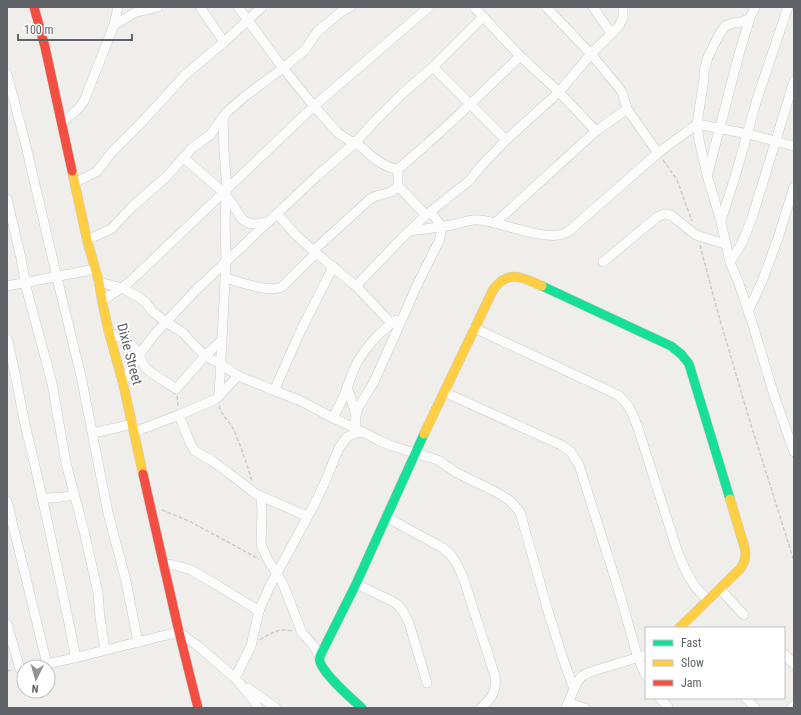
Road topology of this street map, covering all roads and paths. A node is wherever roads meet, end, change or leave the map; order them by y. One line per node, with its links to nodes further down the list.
1 (34, 7): 33 (street, Dixie Street)
2 (118, 7): 19 (street)
3 (158, 7): 15 (street)
4 (200, 7): 21 (street)
5 (238, 7): 18 (street)
6 (262, 7): 18 (street)
7 (350, 7): 25 (street)
8 (429, 7): 30 (street)
9 (474, 7): 16 (street)
10 (546, 7): 22 (street)
11 (593, 7): 20 (street)
12 (623, 7): 20 (street)
13 (755, 7): 17 (street)
14 (788, 7): 37 (street)
15 (134, 10): 19 (street)
16 (483, 16): 23 (street); 24 (street)
17 (750, 18): 34 (street); 35 (street)
18 (248, 20): 21 (street); 25 (street)
19 (114, 25): 33 (street)
20 (612, 33): 22 (street)
21 (224, 42): 46 (street)
22 (591, 54): 28 (street); 31 (street)
23 (520, 56): 28 (street); 29 (street)
24 (433, 66): 29 (street); 40 (street)
25 (283, 68): 30 (street); 32 (street)
26 (7, 74): 68 (street)
27 (794, 81): 39 (street)
28 (559, 92): 36 (street); 38 (street)
29 (471, 104): 38 (street); 44 (street)
30 (314, 106): 40 (street); 49 (street)
31 (627, 109): 36 (street); 42 (street)
32 (223, 118): 43 (street); 49 (street)
33 (62, 123): 46 (street, Dixie Street)
34 (697, 124): 35 (street); 42 (street); 45 (street)
35 (720, 128): 37 (street); 45 (street)
36 (596, 131): 54 (street)
37 (748, 134): 39 (street); 56 (street)
38 (506, 140): 51 (street)
39 (776, 141): 41 (street); 65 (street)
40 (355, 142): 44 (street); 52 (street)
41 (794, 146)
42 (658, 153): 54 (street); 55 (path)
43 (184, 158): 49 (street); 60 (street)
44 (398, 169): 47 (street)
45 (707, 174): 56 (street)
46 (76, 182): 60 (street, Dixie Street)
47 (398, 186): 51 (street); 62 (street)
48 (794, 187): 76 (street)
49 (226, 193): 53 (street); 63 (street); 74 (street)
50 (7, 199): 70 (street)
51 (429, 213): 57 (street); 58 (street)
52 (277, 214): 53 (street); 62 (street)
53 (268, 222): 63 (street)
54 (495, 222): 57 (street)
55 (692, 222)
56 (721, 222): 61 (street)
57 (441, 226): 58 (street); 77 (street)
58 (410, 231): 73 (street)
59 (696, 236): 61 (street); 64 (street); 110 (path)
60 (87, 240): 67 (street, Dixie Street)
61 (725, 244): 65 (street)
62 (315, 252): 66 (street); 69 (street)
63 (226, 262): 69 (street); 78 (street)
64 (603, 262)
65 (730, 262): 76 (street)
66 (333, 267): 73 (street); 91 (street)
67 (96, 269): 68 (street); 71 (street, Dixie Street)
68 (56, 276): 70 (street); 99 (street)
69 (225, 278): 83 (street)
70 (25, 282): 72 (street); 102 (street)
71 (99, 282): 74 (street); 75 (street, Dixie Street)
72 (7, 286)
73 (356, 286): 79 (street)
74 (122, 288): 75 (street); 78 (street)
75 (102, 301): 81 (street, Dixie Street)
76 (748, 312): 101 (street)
77 (404, 314): 79 (street); 95 (street)
78 (166, 322): 84 (street); 85 (street)
79 (391, 323): 89 (street)
80 (474, 328): 92 (street); 114 (street); 115 (street)
81 (109, 333): 84 (street); 88 (street, Dixie Street)
82 (7, 339): 104 (street)
83 (222, 340): 85 (street); 86 (street)
84 (139, 355): 88 (street); 90 (street)
85 (205, 356): 86 (street); 90 (street)
86 (221, 364): 87 (street); 93 (street)
87 (238, 376): 91 (street); 93 (street)
88 (124, 383): 97 (street, Dixie Street)
89 (347, 386): 95 (street); 96 (street)
90 (176, 389): 94 (path)
91 (274, 391): 96 (street)
92 (444, 392): 100 (street); 127 (street)
93 (217, 398): 94 (street); 103 (path)
94 (179, 415): 97 (street); 103 (street)
95 (356, 416): 98 (street)
96 (333, 418): 98 (street)
97 (133, 428): 99 (street); 106 (street, Dixie Street)
98 (359, 430): 100 (street); 107 (street)
99 (93, 433): 122 (street)
100 (415, 452): 108 (street); 134 (street)
101 (794, 452)
102 (74, 495): 104 (street); 124 (street)
103 (258, 495): 107 (street); 112 (street)
104 (42, 499): 128 (street)
105 (7, 501): 128 (street)
106 (151, 506): 109 (path); 111 (street, Dixie Street)
107 (308, 516): 112 (street)
108 (386, 517): 113 (street); 144 (street)
109 (259, 559)
110 (794, 561)
111 (164, 564): 116 (street); 120 (street, Dixie Street)
112 (277, 573): 116 (street); 121 (street)
113 (356, 584): 126 (street); 133 (street)
114 (720, 589): 115 (street); 117 (street)
115 (708, 600): 119 (street)
116 (259, 611): 123 (street)
117 (744, 615)
118 (7, 624): 129 (street)
119 (680, 627)
120 (179, 632): 122 (street); 132 (street); 140 (street, Dixie Street)
121 (302, 633): 123 (path); 126 (street)
122 (138, 642): 124 (street)
123 (251, 646): 132 (street)
124 (105, 650): 128 (street)
125 (785, 655): 130 (street)
126 (320, 656): 143 (street)
127 (642, 657): 131 (street); 134 (street)
128 (76, 658)
129 (17, 659)
130 (794, 664)
131 (645, 671)
132 (238, 680): 141 (street); 142 (street)
133 (427, 683)
134 (574, 689): 138 (street)
135 (661, 699): 139 (street)
136 (747, 699): 146 (street)
137 (794, 705): 147 (street)
138 (567, 706): 145 (street)
139 (668, 707)
140 (198, 708)
141 (258, 708)
142 (276, 708)
143 (362, 708)
144 (481, 708)
145 (585, 708)
146 (755, 708)
147 (791, 708)

